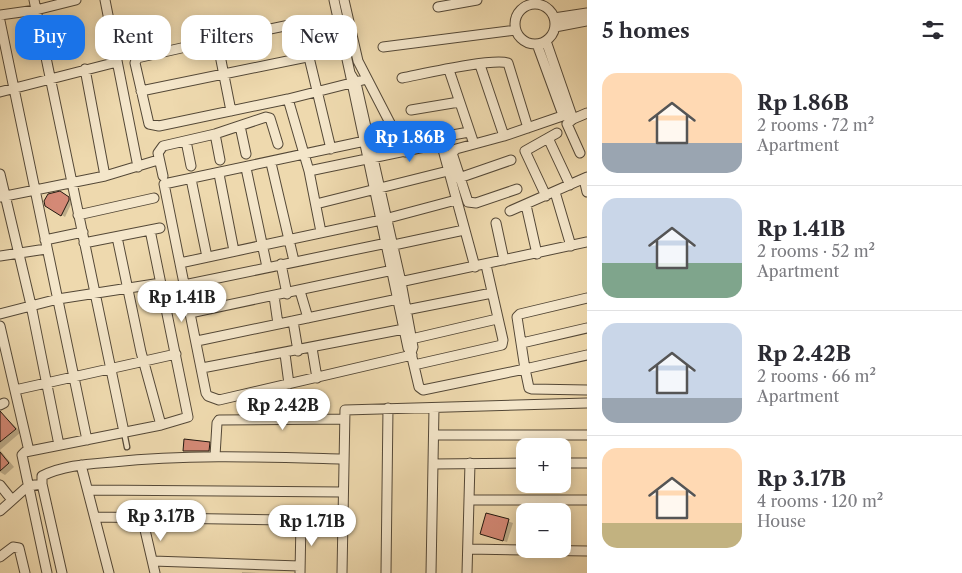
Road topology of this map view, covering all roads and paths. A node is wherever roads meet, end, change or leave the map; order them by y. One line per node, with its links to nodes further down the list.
1 (34, 0): 9 (street)
2 (76, 0): 9 (street)
3 (105, 0): 23 (street)
4 (334, 0): 26 (street)
5 (344, 0): 22 (street)
6 (477, 0): 8 (street)
7 (527, 3): 14 (street); 15 (street)
8 (438, 7)
9 (36, 10): 11 (street); 31 (street)
10 (587, 12): 14 (street)
11 (0, 15)
12 (0, 21): 33 (street)
13 (587, 21): 14 (street)
14 (554, 22): 16 (street)
15 (516, 30): 16 (street); 18 (street)
16 (541, 42): 42 (street)
17 (181, 48): 34 (street)
18 (383, 48)
19 (221, 60): 28 (street)
20 (294, 60): 28 (street)
21 (309, 60): 36 (street)
22 (358, 61): 26 (street); 30 (street)
23 (117, 62): 25 (street); 66 (street)
24 (480, 65): 27 (street); 44 (street); 49 (street)
25 (85, 69): 31 (street); 72 (street)
26 (348, 69): 32 (street)
27 (449, 70): 29 (street); 38 (street)
28 (224, 75): 34 (street); 40 (street)
29 (402, 78)
30 (367, 79): 32 (street); 56 (street)
31 (50, 80): 33 (street); 77 (street)
32 (353, 84): 36 (street); 52 (street); 60 (street)
33 (14, 89): 35 (street); 79 (street)
34 (141, 91): 40 (street)
35 (0, 92)
36 (317, 92): 37 (street); 55 (street)
37 (288, 99): 40 (street); 59 (street)
38 (459, 102): 39 (street); 45 (street)
39 (411, 110)
40 (231, 111)
41 (587, 113): 42 (street)
42 (569, 115): 44 (street); 57 (street)
43 (240, 126): 46 (street); 53 (street); 58 (street)
44 (528, 128): 49 (street)
45 (469, 132): 48 (street); 54 (street)
46 (215, 134): 51 (street); 62 (street)
47 (557, 134): 50 (street)
48 (446, 136)
49 (504, 136): 54 (street)
50 (548, 138): 78 (street); 84 (street)
51 (186, 141): 61 (street); 65 (street)
52 (364, 141): 55 (street); 60 (street)
53 (278, 144)
54 (474, 144): 74 (street)
55 (331, 149): 59 (street)
56 (405, 152): 60 (street); 69 (street)
57 (580, 153)
58 (246, 154)
59 (305, 155): 64 (street); 68 (street)
60 (371, 159): 68 (street); 80 (street)
61 (158, 160): 66 (street); 73 (street)
62 (220, 160)
63 (510, 160): 74 (street)
64 (271, 163): 67 (street); 100 (street)
65 (191, 166)
66 (138, 167): 72 (street)
67 (246, 168): 71 (street); 104 (street)
68 (309, 171): 88 (street)
69 (448, 171): 80 (street); 87 (street)
70 (0, 174): 85 (street)
71 (219, 174): 76 (street); 107 (street)
72 (105, 176): 77 (street)
73 (162, 176)
74 (459, 178): 81 (street)
75 (585, 178): 78 (street); 83 (street)
76 (191, 179): 111 (street); 114 (street)
77 (72, 182): 79 (street); 91 (street)
78 (570, 184): 82 (street)
79 (36, 189): 85 (street); 102 (street)
80 (377, 189): 88 (street); 92 (street)
81 (517, 189)
82 (555, 192): 84 (street); 106 (street)
83 (587, 192)
84 (546, 196): 89 (street)
85 (2, 197): 108 (street)
86 (154, 198): 91 (street)
87 (456, 200): 92 (street); 96 (street)
88 (316, 204): 98 (street)
89 (526, 205): 90 (street); 109 (street)
90 (510, 211)
91 (78, 215): 97 (street)
92 (384, 219): 98 (street); 105 (street)
93 (496, 223): 112 (street)
94 (160, 228): 95 (street)
95 (150, 230): 99 (street); 121 (street)
96 (464, 230): 105 (street); 118 (street)
97 (82, 232): 102 (street); 103 (street)
98 (321, 232): 100 (street)
99 (117, 237): 103 (street); 123 (street)
100 (289, 239): 104 (street); 113 (street)
101 (587, 242): 106 (street)
102 (46, 244): 108 (street); 130 (street)
103 (84, 244): 125 (street)
104 (263, 245): 107 (street); 117 (street)
105 (389, 245): 113 (street); 119 (street); 120 (street)
106 (571, 246): 109 (street)
107 (234, 251): 111 (street)
108 (19, 254): 110 (street); 132 (street)
109 (538, 254): 112 (street)
110 (0, 256)
111 (207, 257): 114 (street)
112 (504, 260): 116 (street)
113 (294, 261): 115 (street)
114 (180, 263): 122 (street)
115 (281, 264): 117 (street); 127 (street)
116 (486, 265): 118 (street); 126 (street)
117 (267, 267): 122 (street)
118 (475, 267): 120 (street)
119 (393, 270): 120 (street); 124 (street)
120 (398, 282): 131 (street); 133 (street)
121 (161, 283): 123 (street); 148 (street)
122 (184, 285): 134 (street)
123 (127, 288): 125 (street); 152 (street)
124 (300, 291): 127 (street); 136 (street)
125 (95, 293): 130 (street); 154 (street)
126 (492, 293): 133 (street); 137 (street)
127 (287, 294): 128 (street)
128 (274, 296): 134 (street); 139 (street)
129 (587, 298): 145 (street)
130 (58, 299): 132 (street); 157 (street)
131 (398, 299): 133 (street); 136 (street)
132 (30, 305): 135 (street); 159 (street)
133 (404, 311): 142 (street); 143 (street)
134 (190, 313): 144 (street)
135 (0, 314)
136 (308, 318): 138 (street)
137 (497, 319): 143 (street); 153 (street)
138 (293, 321): 139 (street); 147 (street)
139 (278, 324): 144 (street)
140 (0, 326): 161 (street)
141 (587, 328): 145 (street)
142 (404, 329): 143 (street); 146 (street)
143 (409, 339): 150 (street)
144 (196, 341): 155 (street)
145 (522, 342): 156 (street)
146 (312, 348): 147 (street); 158 (street)
147 (298, 351): 149 (street)
148 (176, 354): 152 (street); 167 (street)
149 (285, 354): 155 (street); 160 (street)
150 (412, 354): 153 (street); 158 (street)
151 (585, 357): 156 (street)
152 (145, 361): 154 (street); 167 (street)
153 (414, 365): 156 (street)
154 (111, 368): 157 (street); 168 (street)
155 (202, 368): 160 (street)
156 (525, 369): 162 (street)
157 (75, 376): 159 (street); 171 (street)
158 (316, 378): 160 (street)
159 (46, 382): 161 (street); 172 (street)
160 (289, 384)
161 (15, 390): 174 (street)
162 (587, 390)
163 (587, 403): 165 (street)
164 (388, 408): 165 (street); 166 (street); 207 (street)
165 (434, 408): 169 (street)
166 (344, 418): 175 (street); 176 (street)
167 (161, 425): 168 (street)
168 (124, 432): 171 (street); 173 (lane)
169 (434, 435): 170 (street); 181 (street)
170 (587, 435)
171 (88, 440): 172 (street)
172 (59, 445): 174 (street)
173 (127, 447)
174 (29, 451): 185 (street)
175 (215, 456): 176 (street); 182 (street)
176 (343, 459): 187 (street)
177 (470, 463): 178 (street); 181 (street); 189 (street)
178 (516, 463)
179 (571, 463): 180 (street)
180 (587, 463)
181 (433, 464): 208 (street)
182 (81, 465): 183 (street); 186 (street)
183 (42, 484): 185 (street); 203 (street)
184 (0, 485): 188 (street)
185 (28, 486): 188 (street); 202 (street)
186 (90, 490): 187 (street); 192 (street)
187 (342, 492): 195 (street)
188 (12, 500): 191 (street)
189 (469, 500): 190 (street); 196 (street)
190 (587, 500)
191 (0, 510)
192 (96, 517): 193 (street); 204 (street)
193 (142, 517): 194 (street); 199 (street)
194 (300, 520): 195 (street); 200 (street)
195 (343, 521): 206 (street)
196 (468, 549): 197 (street); 209 (street)
197 (587, 550)
198 (0, 557): 201 (street)
199 (153, 561): 200 (street); 205 (street)
200 (300, 569)
201 (25, 573)
202 (47, 573)
203 (62, 573)
204 (109, 573)
205 (155, 573)
206 (342, 573)
207 (386, 573)
208 (431, 573)
209 (467, 573)

